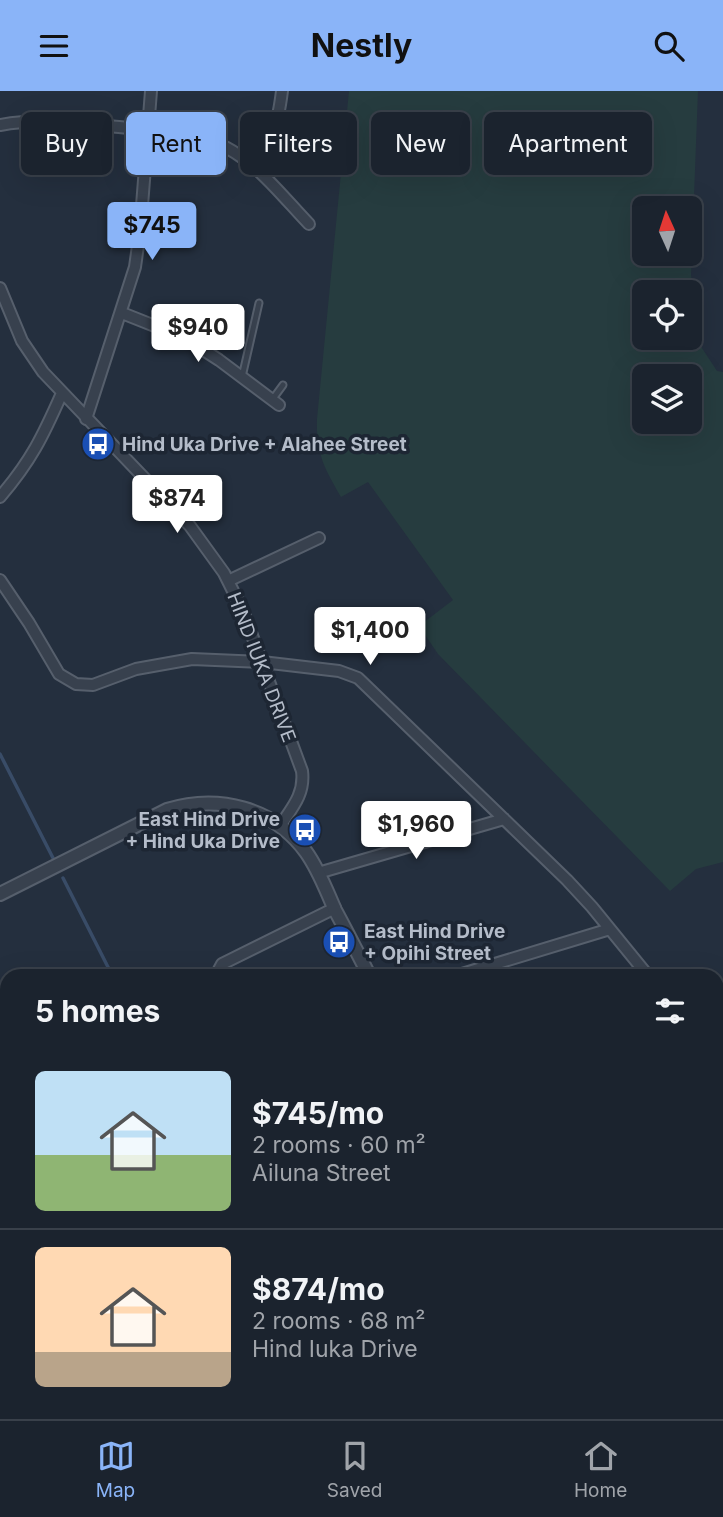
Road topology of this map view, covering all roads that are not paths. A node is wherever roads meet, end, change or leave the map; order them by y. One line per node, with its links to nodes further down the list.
1 (151, 91): 3 (street)
2 (282, 91): 4 (street)
3 (149, 112)
4 (280, 112)
5 (0, 125): 6 (street)
6 (126, 128)
7 (144, 175): 12 (street)
8 (262, 175): 9 (street)
9 (309, 224)
10 (0, 288): 15 (street, HIND IUKA DRIVE)
11 (259, 303): 13 (lane)
12 (122, 313): 13 (street); 17 (street)
13 (242, 377): 16 (street)
14 (283, 385): 16 (lane)
15 (62, 394): 17 (street, HIND IUKA DRIVE); 18 (street)
16 (276, 402)
17 (86, 419): 21 (street, HIND IUKA DRIVE)
18 (0, 497)
19 (318, 538): 21 (street)
20 (0, 580): 22 (street)
21 (228, 581): 22 (street, HIND IUKA DRIVE)
22 (262, 662): 23 (street); 24 (street, HIND IUKA DRIVE)
23 (505, 819): 25 (street); 28 (street)
24 (280, 826): 25 (street); 26 (street)
25 (318, 873): 27 (street)
26 (0, 894)
27 (335, 908): 29 (street); 30 (street)
28 (610, 929): 31 (street); 32 (street)
29 (219, 969)
30 (366, 969)
31 (478, 969)
32 (642, 969)

